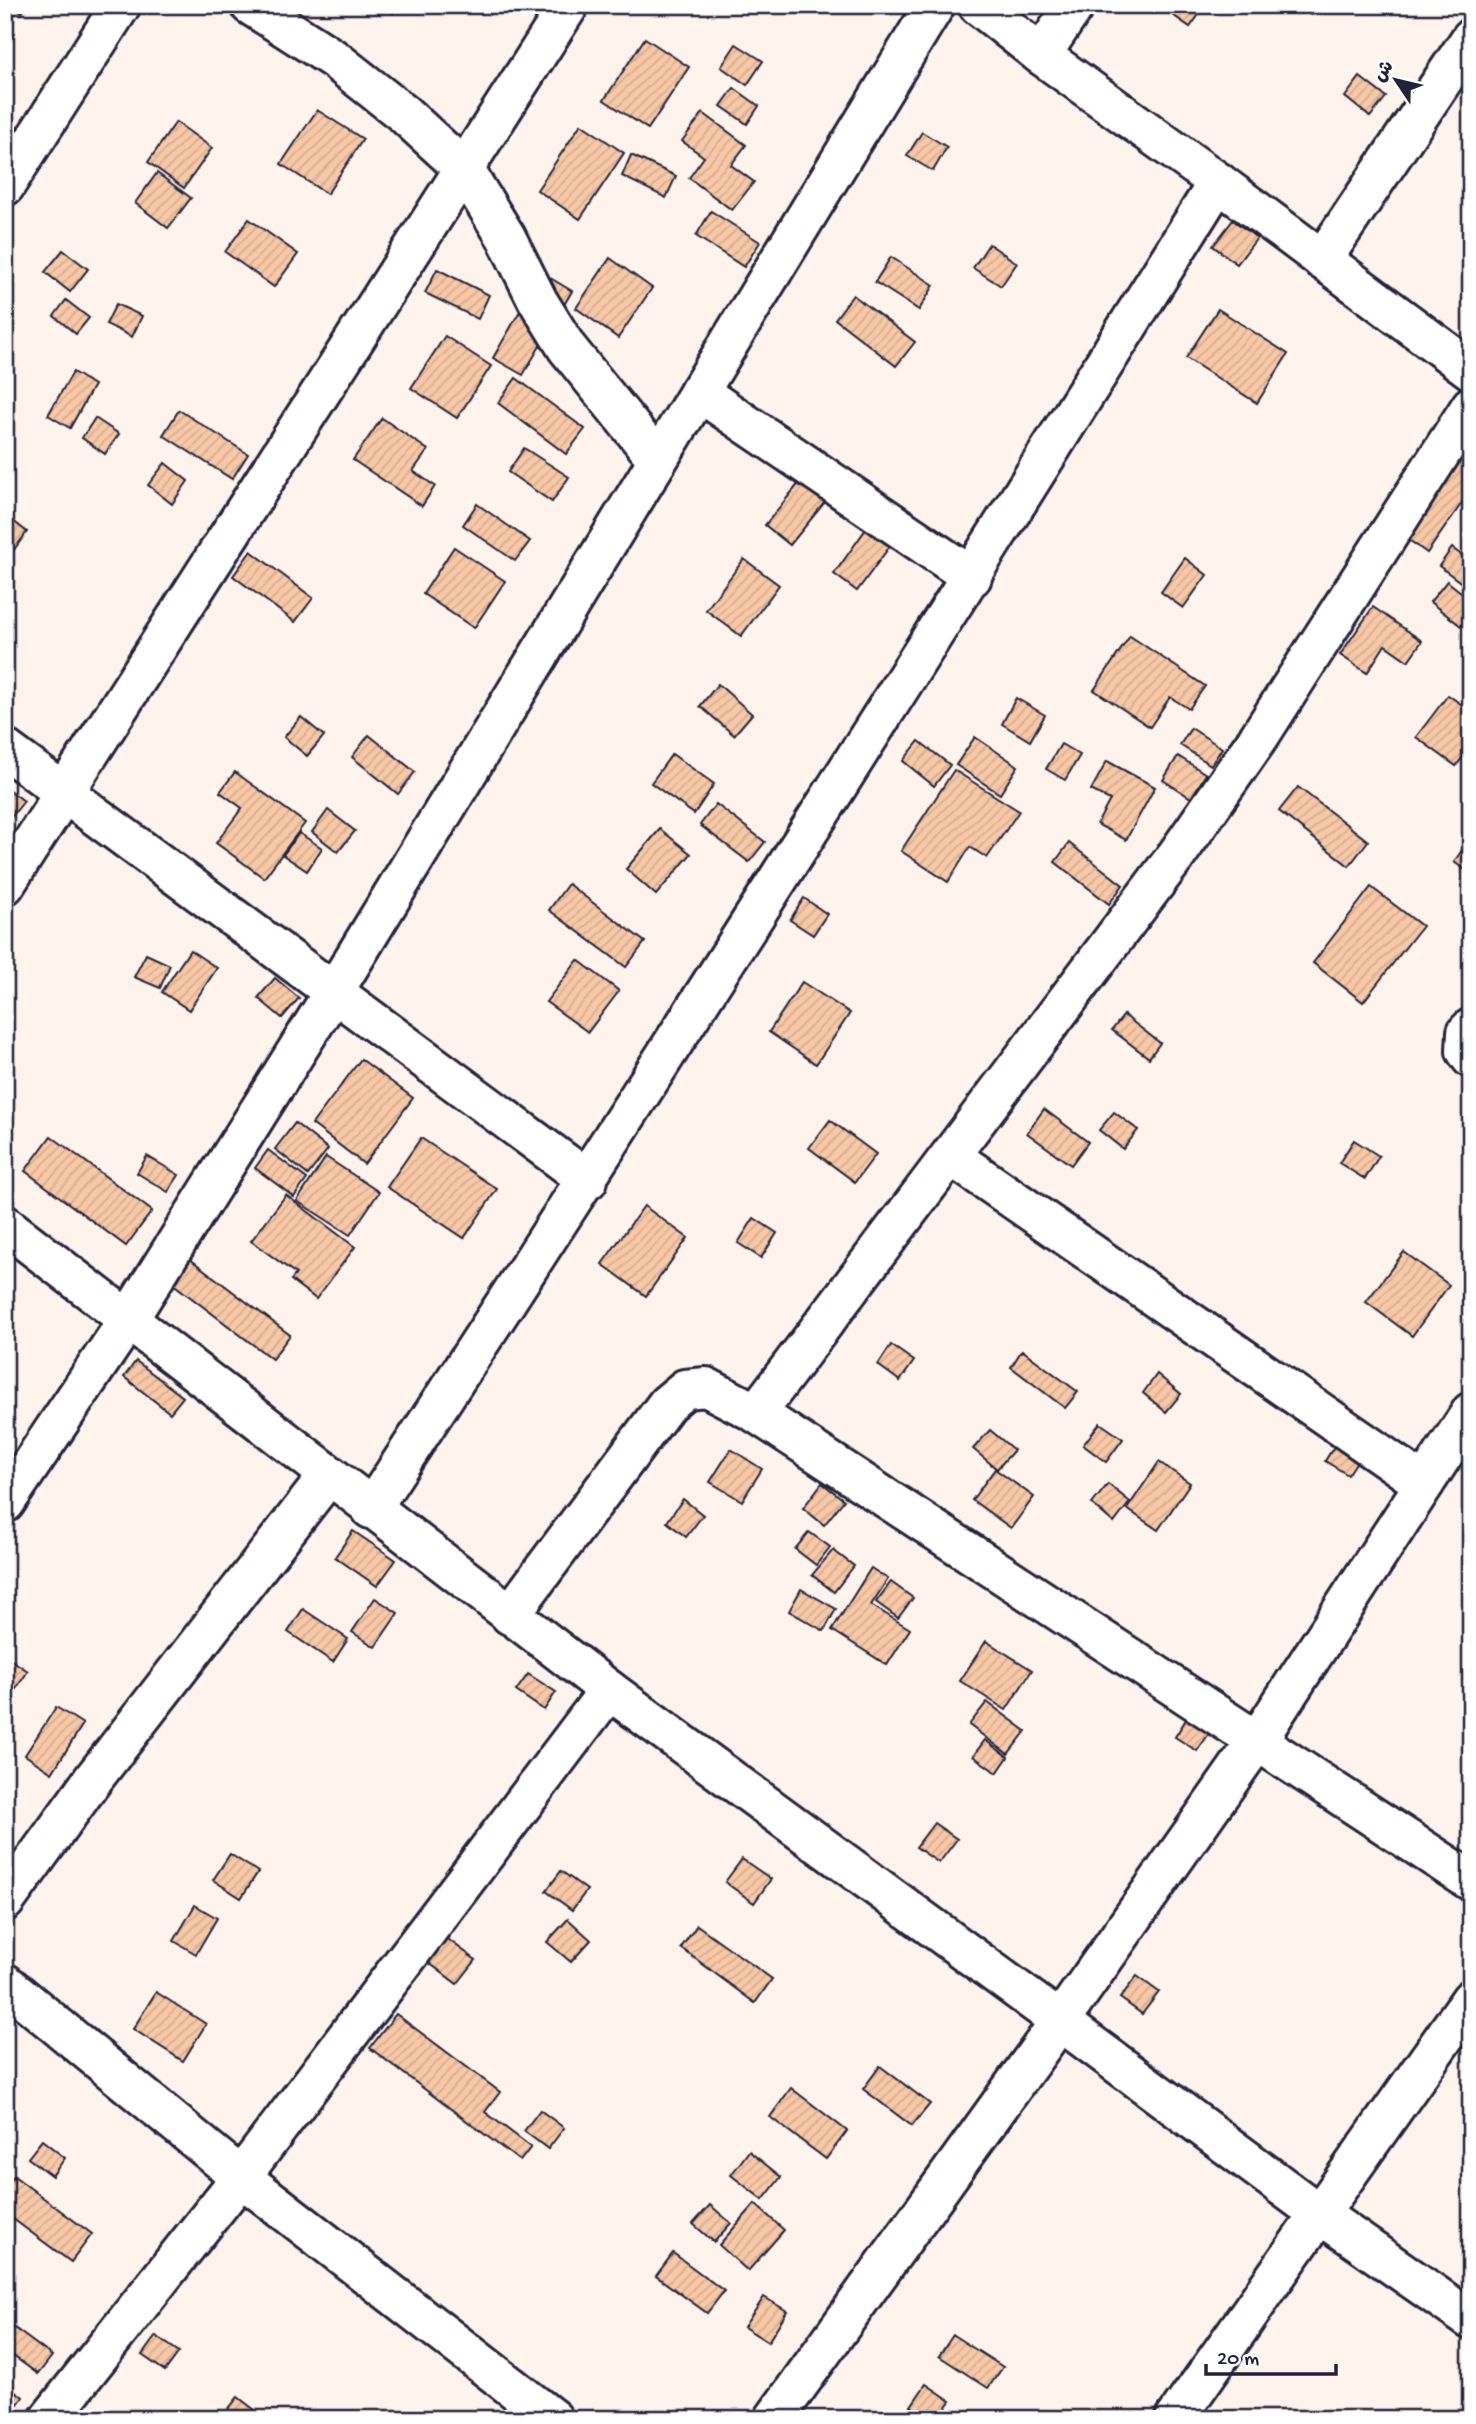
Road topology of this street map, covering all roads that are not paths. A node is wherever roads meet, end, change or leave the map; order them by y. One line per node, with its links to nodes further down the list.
1 (121, 5): 11 (street)
2 (250, 5): 9 (street)
3 (569, 5): 9 (street)
4 (935, 5): 14 (street)
5 (978, 5): 8 (street)
6 (1075, 5): 8 (street)
7 (1471, 38): 12 (street)
8 (1041, 55): 10 (street)
9 (464, 169): 16 (street); 19 (street)
10 (1218, 182): 12 (street); 17 (street)
11 (5, 186)
12 (1322, 260): 13 (street)
13 (1471, 370)
14 (699, 392): 16 (street); 17 (street)
15 (1471, 406): 24 (street)
16 (657, 459): 21 (street)
17 (972, 577): 25 (street)
18 (5, 749): 19 (street)
19 (65, 791): 20 (street); 21 (street)
20 (5, 885)
21 (333, 993): 25 (street); 27 (street)
22 (1471, 1028): 23 (street)
23 (1471, 1058)
24 (951, 1156): 29 (street); 31 (street)
25 (587, 1180): 33 (street)
26 (5, 1225): 27 (street)
27 (128, 1320): 30 (street); 32 (street)
28 (1471, 1412): 31 (street)
29 (756, 1413): 34 (street); 36 (street)
30 (329, 1475): 33 (street); 38 (street)
31 (1424, 1484): 36 (street)
32 (5, 1503)
33 (371, 1509): 34 (street)
34 (510, 1615): 35 (street)
35 (609, 1690): 41 (street); 42 (street)
36 (1256, 1741): 37 (street); 41 (street)
37 (1471, 1881)
38 (5, 1901)
39 (5, 1983): 42 (street)
40 (1471, 1999): 43 (street)
41 (1060, 2021): 43 (street); 47 (street)
42 (241, 2177): 45 (street); 46 (street)
43 (1318, 2213): 44 (street); 48 (street)
44 (1471, 2320)
45 (49, 2419)
46 (553, 2419)
47 (774, 2419)
48 (1175, 2419)

